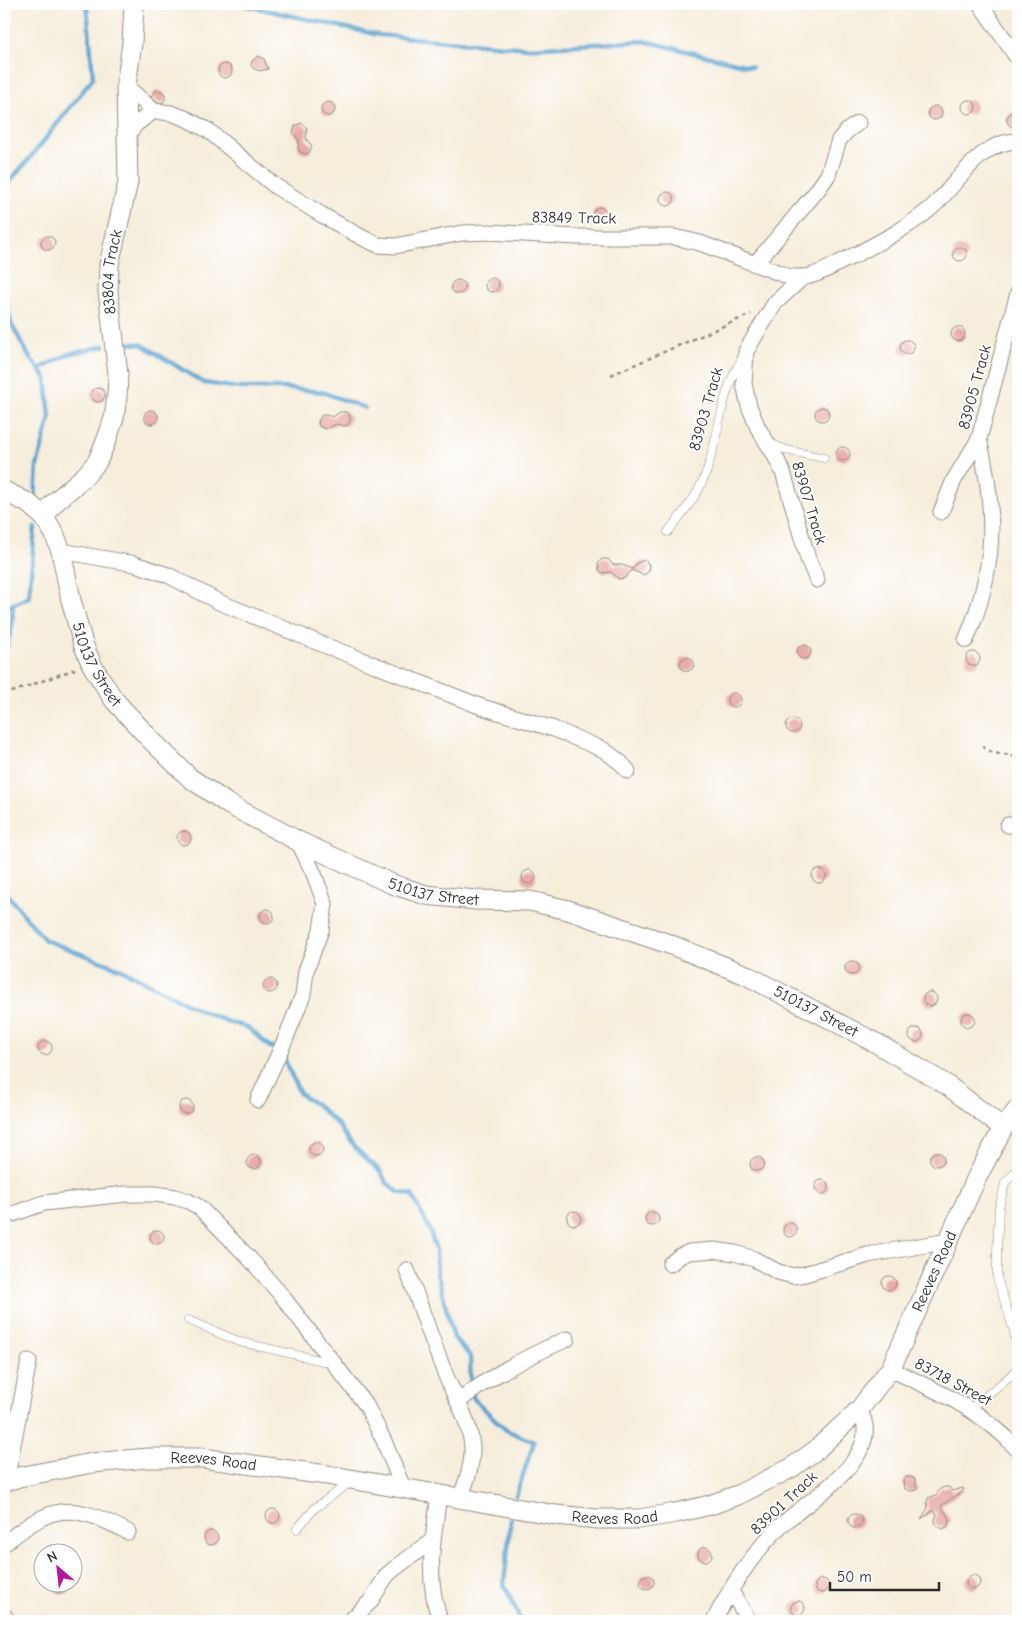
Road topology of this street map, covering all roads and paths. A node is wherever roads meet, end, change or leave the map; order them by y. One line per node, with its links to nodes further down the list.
1 (134, 4): 4 (street, 83804 Track)
2 (980, 4): 3 (street)
3 (1018, 59)
4 (126, 86): 5 (street); 7 (street, 83804 Track)
5 (154, 111): 7 (street); 9 (street, 83849 Track)
6 (858, 123): 9 (street)
7 (128, 135): 20 (street, 83804 Track)
8 (1018, 141): 10 (street, 83849 Track)
9 (755, 264): 10 (street, 83849 Track)
10 (803, 277): 12 (street, 83903 Track)
11 (1018, 293): 16 (street, 83905 Track)
12 (776, 303): 13 (street, 83903 Track); 14 (path)
13 (746, 351): 15 (street, 83907 Track); 21 (lane, 83903 Track)
14 (611, 375)
15 (764, 438): 17 (lane, 83907 Track); 23 (street, 83907 Track)
16 (979, 439): 19 (street, 83905 Track); 24 (street)
17 (824, 458)
18 (4, 491): 20 (street, 510137 Street)
19 (941, 512)
20 (44, 517): 22 (street, 510137 Street)
21 (668, 532)
22 (61, 551): 25 (street, 510137 Street); 29 (street)
23 (817, 580)
24 (966, 640)
25 (92, 664): 26 (path); 30 (street, 510137 Street)
26 (4, 694)
27 (982, 746): 28 (path)
28 (1018, 759)
29 (628, 771)
30 (298, 841): 31 (street); 33 (street, 510137 Street)
31 (258, 1100)
32 (1018, 1109): 33 (street, Reeves Road)
33 (1003, 1128): 36 (street, Reeves Road)
34 (1014, 1172): 41 (lane)
35 (13, 1214): 43 (street)
36 (948, 1241): 37 (street); 45 (street, Reeves Road)
37 (670, 1264)
38 (407, 1270): 46 (street)
39 (188, 1320): 43 (lane)
40 (567, 1339): 46 (street)
41 (1018, 1353)
42 (29, 1361): 51 (street)
43 (334, 1363): 52 (street)
44 (1018, 1366): 47 (lane)
45 (890, 1369): 47 (street, 83718 Street); 48 (street, Reeves Road)
46 (458, 1402): 54 (street)
47 (970, 1408): 49 (street, 83718 Street)
48 (859, 1410): 54 (street, Reeves Road); 59 (street, 83901 Track)
49 (1018, 1450)
50 (354, 1480): 51 (street, Reeves Road); 52 (street, Reeves Road); 55 (lane)
51 (5, 1482)
52 (402, 1488): 53 (street, Reeves Road)
53 (439, 1495): 54 (street, Reeves Road); 57 (street)
54 (460, 1499)
55 (297, 1529)
56 (128, 1532): 58 (street)
57 (433, 1540): 62 (street); 63 (street)
58 (4, 1544)
59 (731, 1591): 64 (street, 83901 Track); 65 (street)
60 (4, 1615): 61 (street)
61 (6, 1621)
62 (350, 1621)
63 (440, 1621)
64 (714, 1621)
65 (748, 1621)

